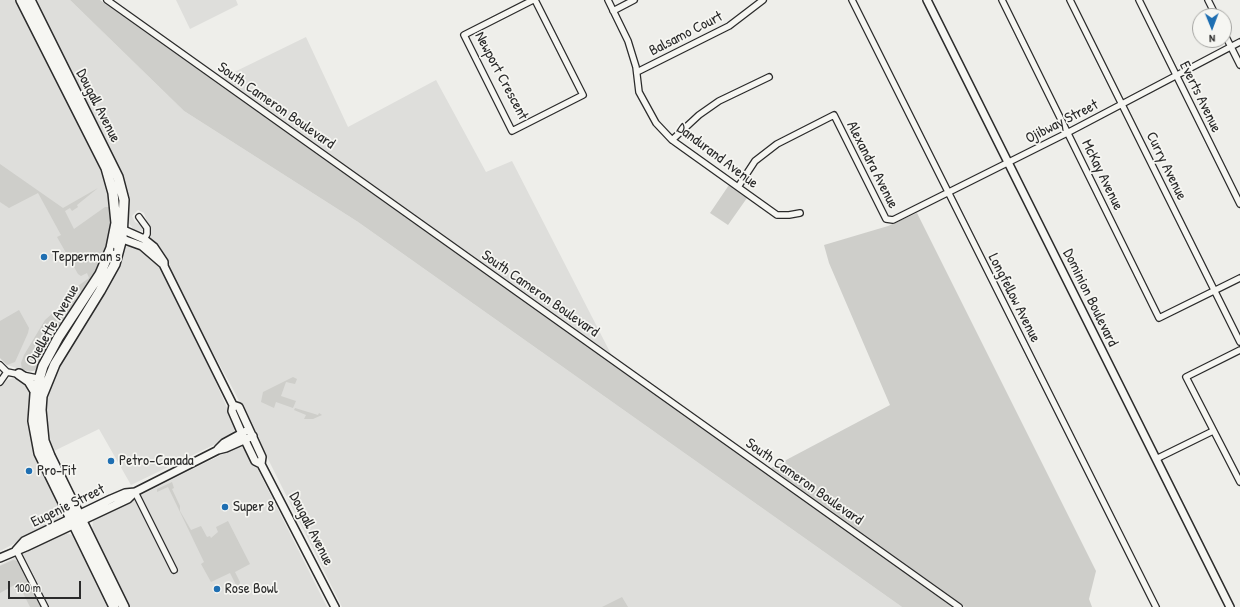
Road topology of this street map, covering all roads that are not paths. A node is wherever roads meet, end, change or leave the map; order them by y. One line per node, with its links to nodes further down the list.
1 (21, 0): 30 (main road, Dougall Avenue)
2 (30, 0): 30 (main road, Dougall Avenue)
3 (107, 0): 60 (street, South Cameron Boulevard)
4 (534, 0): 4 (street, Newport Crescent)
5 (608, 0): 13 (street, Dandurand Avenue)
6 (634, 0): 13 (street)
7 (763, 0): 17 (street, Balsamo Court)
8 (852, 0): 25 (street, Longfellow Avenue)
9 (927, 0): 23 (street, Dominion Boulevard)
10 (1002, 0): 21 (street, McKay Avenue)
11 (1070, 0): 20 (street, Curry Avenue)
12 (1139, 0): 18 (street, Everts Avenue)
13 (613, 11): 17 (street, Dandurand Avenue)
14 (1229, 48): 18 (street, Ojibway Street)
15 (1232, 48): 16 (street)
16 (1240, 65)
17 (637, 72): 22 (street, Dandurand Avenue)
18 (1176, 76): 20 (street, Ojibway Street); 26 (street, Everts Avenue)
19 (768, 77): 22 (street)
20 (1122, 105): 21 (street, Ojibway Street); 34 (street, Curry Avenue)
21 (1067, 133): 23 (street, Ojibway Street); 34 (street, McKay Avenue)
22 (672, 140): 24 (street, Dandurand Avenue)
23 (1008, 162): 25 (street, Ojibway Street); 47 (street, Dominion Boulevard)
24 (738, 187): 27 (street, Dandurand Avenue); 29 (street, Alexandra Avenue)
25 (948, 192): 29 (street, Ojibway Street); 61 (street, Longfellow Avenue)
26 (1240, 204)
27 (800, 213)
28 (139, 217): 31 (street)
29 (893, 220)
30 (119, 232): 31 (street, Dougall Avenue); 32 (street, Dougall Avenue); 40 (main road, Ouellette Avenue)
31 (144, 238): 32 (street, Dougall Avenue)
32 (164, 266): 43 (street, Dougall Avenue)
33 (1240, 278): 34 (street)
34 (1214, 291): 35 (street, Curry Avenue)
35 (1240, 342)
36 (1240, 350): 44 (street)
37 (0, 365): 38 (street, Ouellette Avenue)
38 (7, 372): 39 (street); 41 (street)
39 (19, 374): 40 (street); 42 (main road)
40 (43, 379): 42 (main road, Ouellette Avenue); 51 (main road, Ouellette Avenue)
41 (0, 382)
42 (35, 391): 52 (main road, Ouellette Avenue)
43 (233, 405): 45 (street, Dougall Avenue); 46 (street, Dougall Avenue)
44 (1213, 431): 47 (street); 49 (street)
45 (251, 433): 46 (street, Eugenie Street); 48 (street, Dougall Avenue)
46 (243, 437): 48 (street, Dougall Avenue); 50 (street, Eugenie Street)
47 (1156, 459): 62 (street, Dominion Boulevard)
48 (261, 464): 59 (street, Dougall Avenue)
49 (1240, 482)
50 (135, 492): 51 (street, Eugenie Street); 55 (street)
51 (81, 517): 52 (street, Eugenie Street); 58 (main road, Ouellette Avenue)
52 (72, 522): 53 (street, Eugenie Street); 57 (main road, Ouellette Avenue)
53 (16, 550): 54 (street, Eugenie Street); 56 (street)
54 (0, 558)
55 (174, 570)
56 (45, 607)
57 (114, 607)
58 (124, 607)
59 (335, 607)
60 (959, 607)
61 (1156, 607)
62 (1230, 607)

